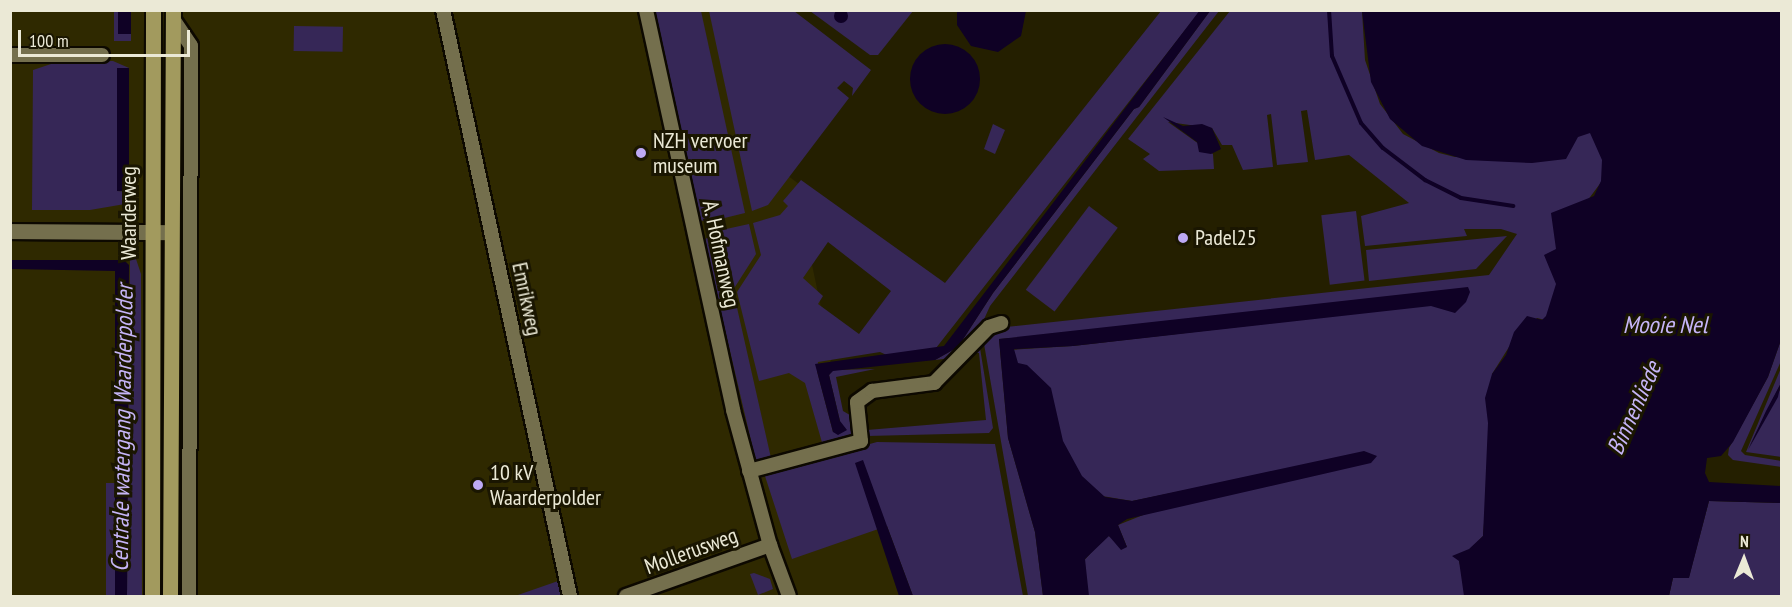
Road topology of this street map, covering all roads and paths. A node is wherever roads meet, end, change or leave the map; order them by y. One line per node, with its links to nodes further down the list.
1 (153, 10): 8 (main road, Waarderweg)
2 (443, 10): 16 (street, Emrikweg)
3 (646, 10): 11 (street, A. Hofmanweg)
4 (173, 15): 9 (main road, Waarderweg); 15 (street, Waarderweg)
5 (10, 55): 6 (street)
6 (102, 55)
7 (10, 231): 8 (street)
8 (151, 231): 9 (street); 13 (main road, Waarderweg)
9 (171, 232): 14 (main road, Waarderweg)
10 (1001, 323): 11 (street)
11 (749, 471): 12 (street, A. Hofmanweg)
12 (770, 545): 17 (street, Mollerusweg); 18 (street, A. Hofmanweg)
13 (152, 597)
14 (170, 597)
15 (189, 597)
16 (570, 597)
17 (626, 597)
18 (789, 597)

